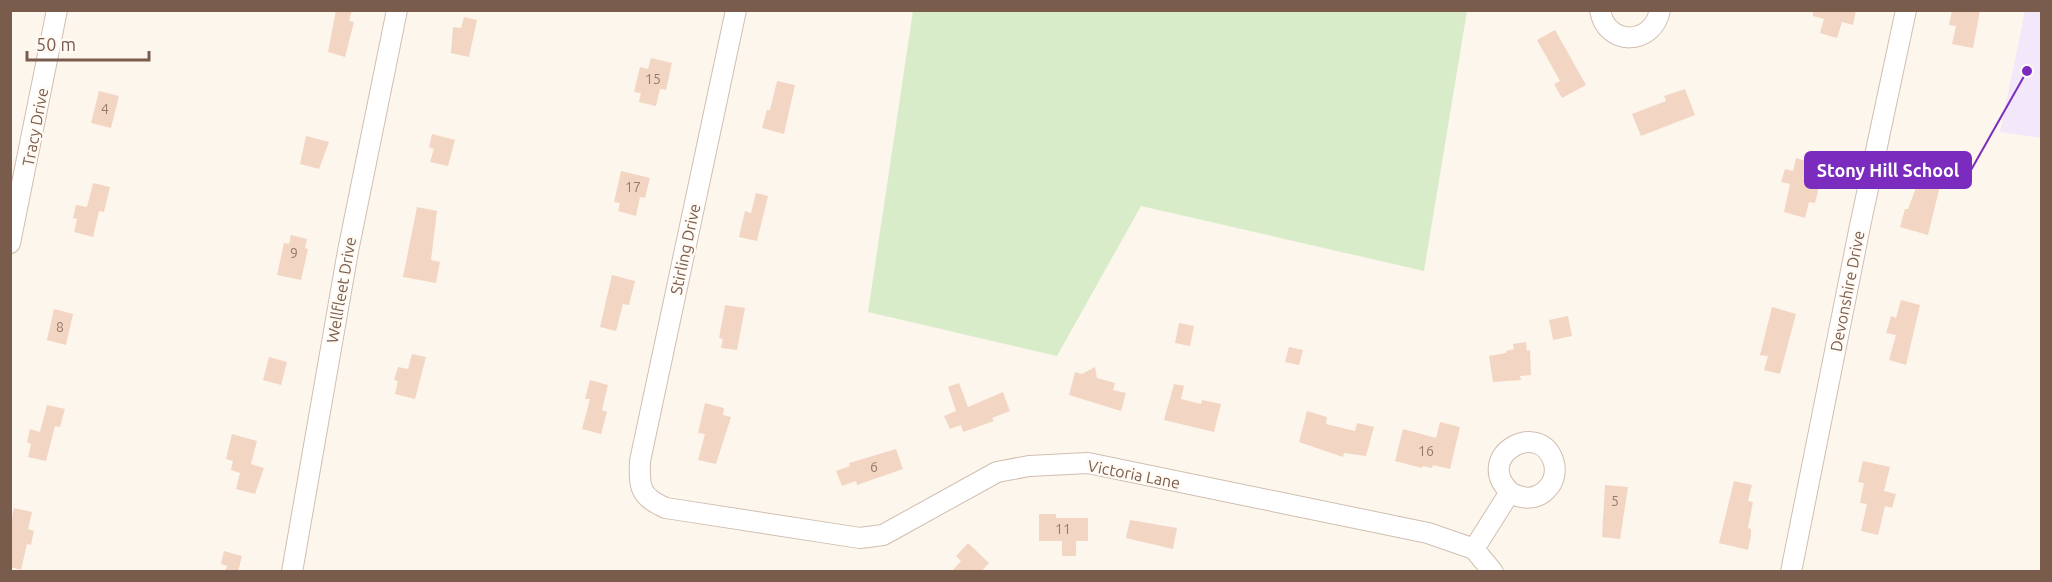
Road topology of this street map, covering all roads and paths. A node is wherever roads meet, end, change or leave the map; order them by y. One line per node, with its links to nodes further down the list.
1 (57, 10): 7 (street, Tracy Drive)
2 (397, 10): 11 (street, Wellfleet Drive)
3 (736, 10): 8 (street, Stirling Drive)
4 (1600, 10): 5 (street)
5 (1660, 10)
6 (1906, 10): 13 (street, Devonshire Drive)
7 (10, 243)
8 (640, 488): 10 (street, Victoria Lane)
9 (1510, 492): 10 (street)
10 (1474, 549): 12 (street)
11 (292, 572)
12 (1493, 572)
13 (1791, 572)

